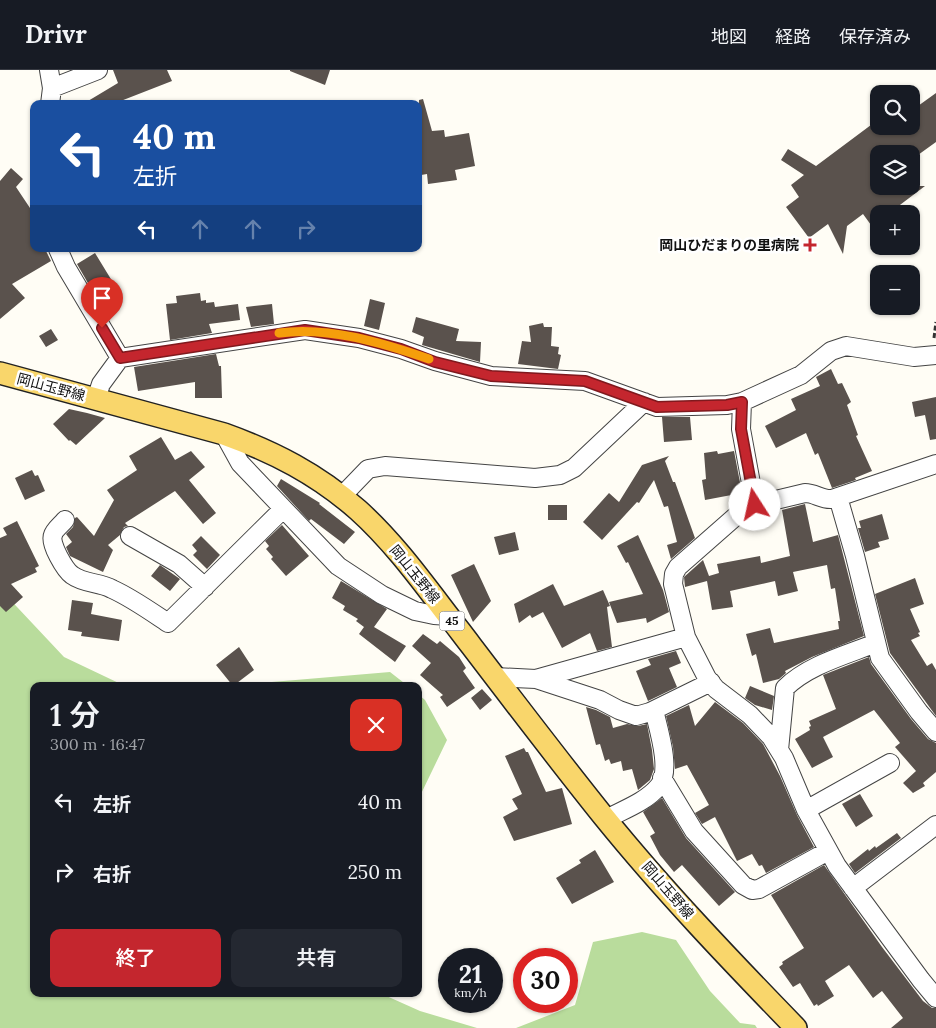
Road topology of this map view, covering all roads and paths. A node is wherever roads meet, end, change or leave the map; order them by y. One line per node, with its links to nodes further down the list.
1 (49, 70): 3 (street)
2 (98, 70): 3 (street)
3 (51, 96)
4 (59, 252): 6 (street)
5 (936, 355): 10 (street)
6 (120, 358): 8 (street); 9 (street)
7 (0, 373): 8 (main road, 岡山玉野線 / 45)
8 (96, 399): 11 (main road, 岡山玉野線 / 45)
9 (644, 402): 10 (street); 13 (street)
10 (742, 402): 15 (street)
11 (224, 434): 13 (main road, 岡山玉野線 / 45); 16 (street)
12 (936, 464): 14 (street)
13 (341, 497): 20 (main road, 岡山玉野線 / 45)
14 (838, 497): 15 (street); 22 (street)
15 (755, 505): 21 (street)
16 (283, 509): 19 (street); 20 (street)
17 (65, 520): 19 (street)
18 (130, 536): 19 (street)
19 (205, 587)
20 (449, 616): 23 (main road, 岡山玉野線 / 45)
21 (686, 637): 24 (street); 25 (street)
22 (876, 643): 27 (street); 28 (street)
23 (495, 677): 24 (street); 32 (main road, 岡山玉野線 / 45)
24 (536, 679): 26 (street)
25 (711, 682): 26 (street); 28 (street)
26 (654, 710): 30 (street)
27 (936, 732)
28 (780, 750): 31 (street)
29 (890, 763): 31 (street)
30 (662, 778): 32 (street); 34 (street)
31 (806, 810): 34 (street)
32 (606, 819): 37 (main road, 岡山玉野線 / 45)
33 (936, 825): 35 (street)
34 (828, 850): 35 (street)
35 (853, 888): 36 (street)
36 (936, 998)
37 (796, 1028)

